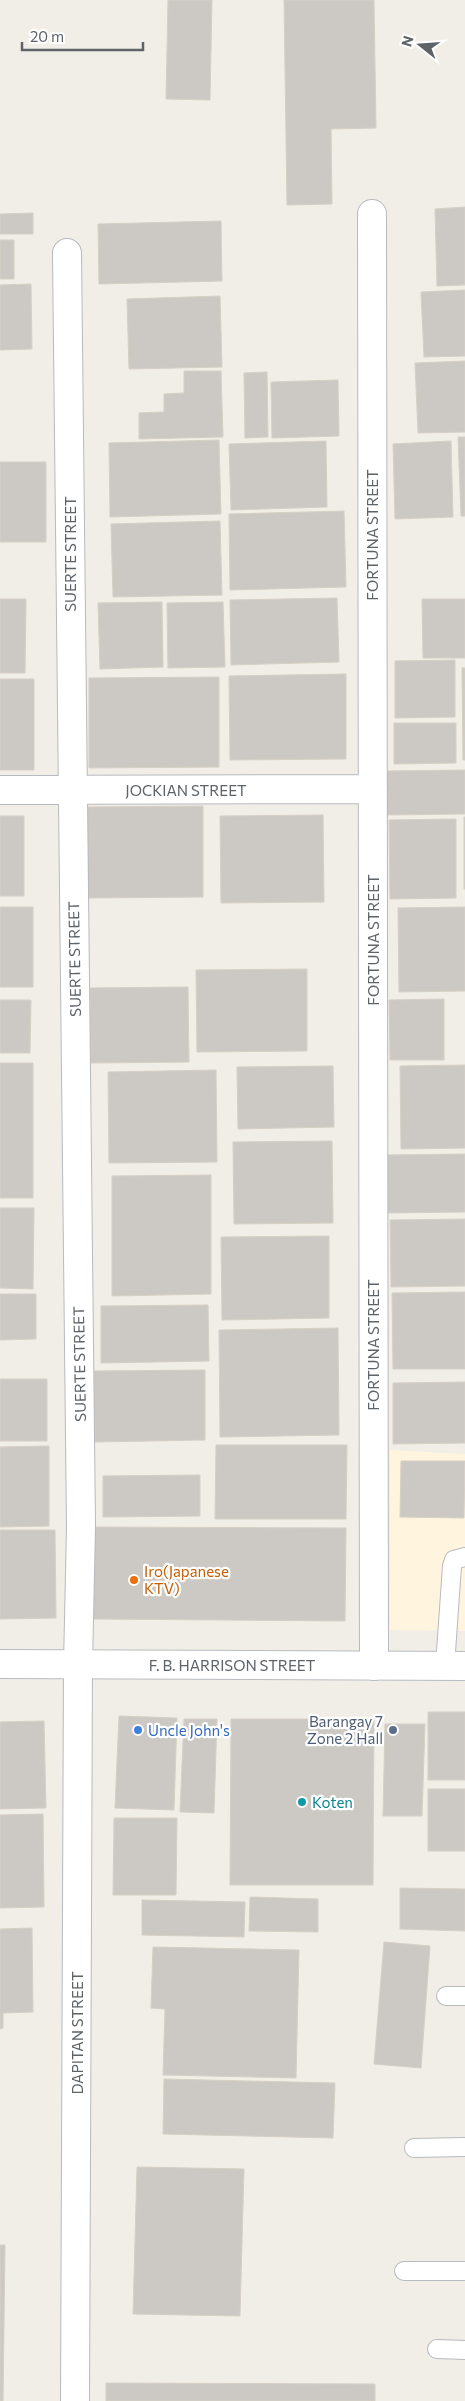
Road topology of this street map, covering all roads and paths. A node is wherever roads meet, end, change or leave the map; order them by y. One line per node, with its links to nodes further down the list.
1 (372, 214): 3 (street, FORTUNA STREET)
2 (67, 253): 5 (street, SUERTE STREET)
3 (373, 789): 5 (street, JOCKIAN STREET); 9 (street, FORTUNA STREET)
4 (0, 790): 5 (street, JOCKIAN STREET)
5 (71, 790): 8 (street, SUERTE STREET)
6 (465, 1557): 10 (lane)
7 (0, 1664): 8 (street, F. B. HARRISON STREET)
8 (78, 1664): 9 (street, F. B. HARRISON STREET); 19 (street, DAPITAN STREET)
9 (374, 1666): 10 (street, F. B. HARRISON STREET)
10 (455, 1666)
11 (446, 1996): 12 (lane)
12 (465, 1996)
13 (465, 2147): 14 (lane)
14 (414, 2148)
15 (404, 2271): 16 (lane)
16 (465, 2271)
17 (437, 2350): 18 (lane)
18 (465, 2350)
19 (75, 2401)

